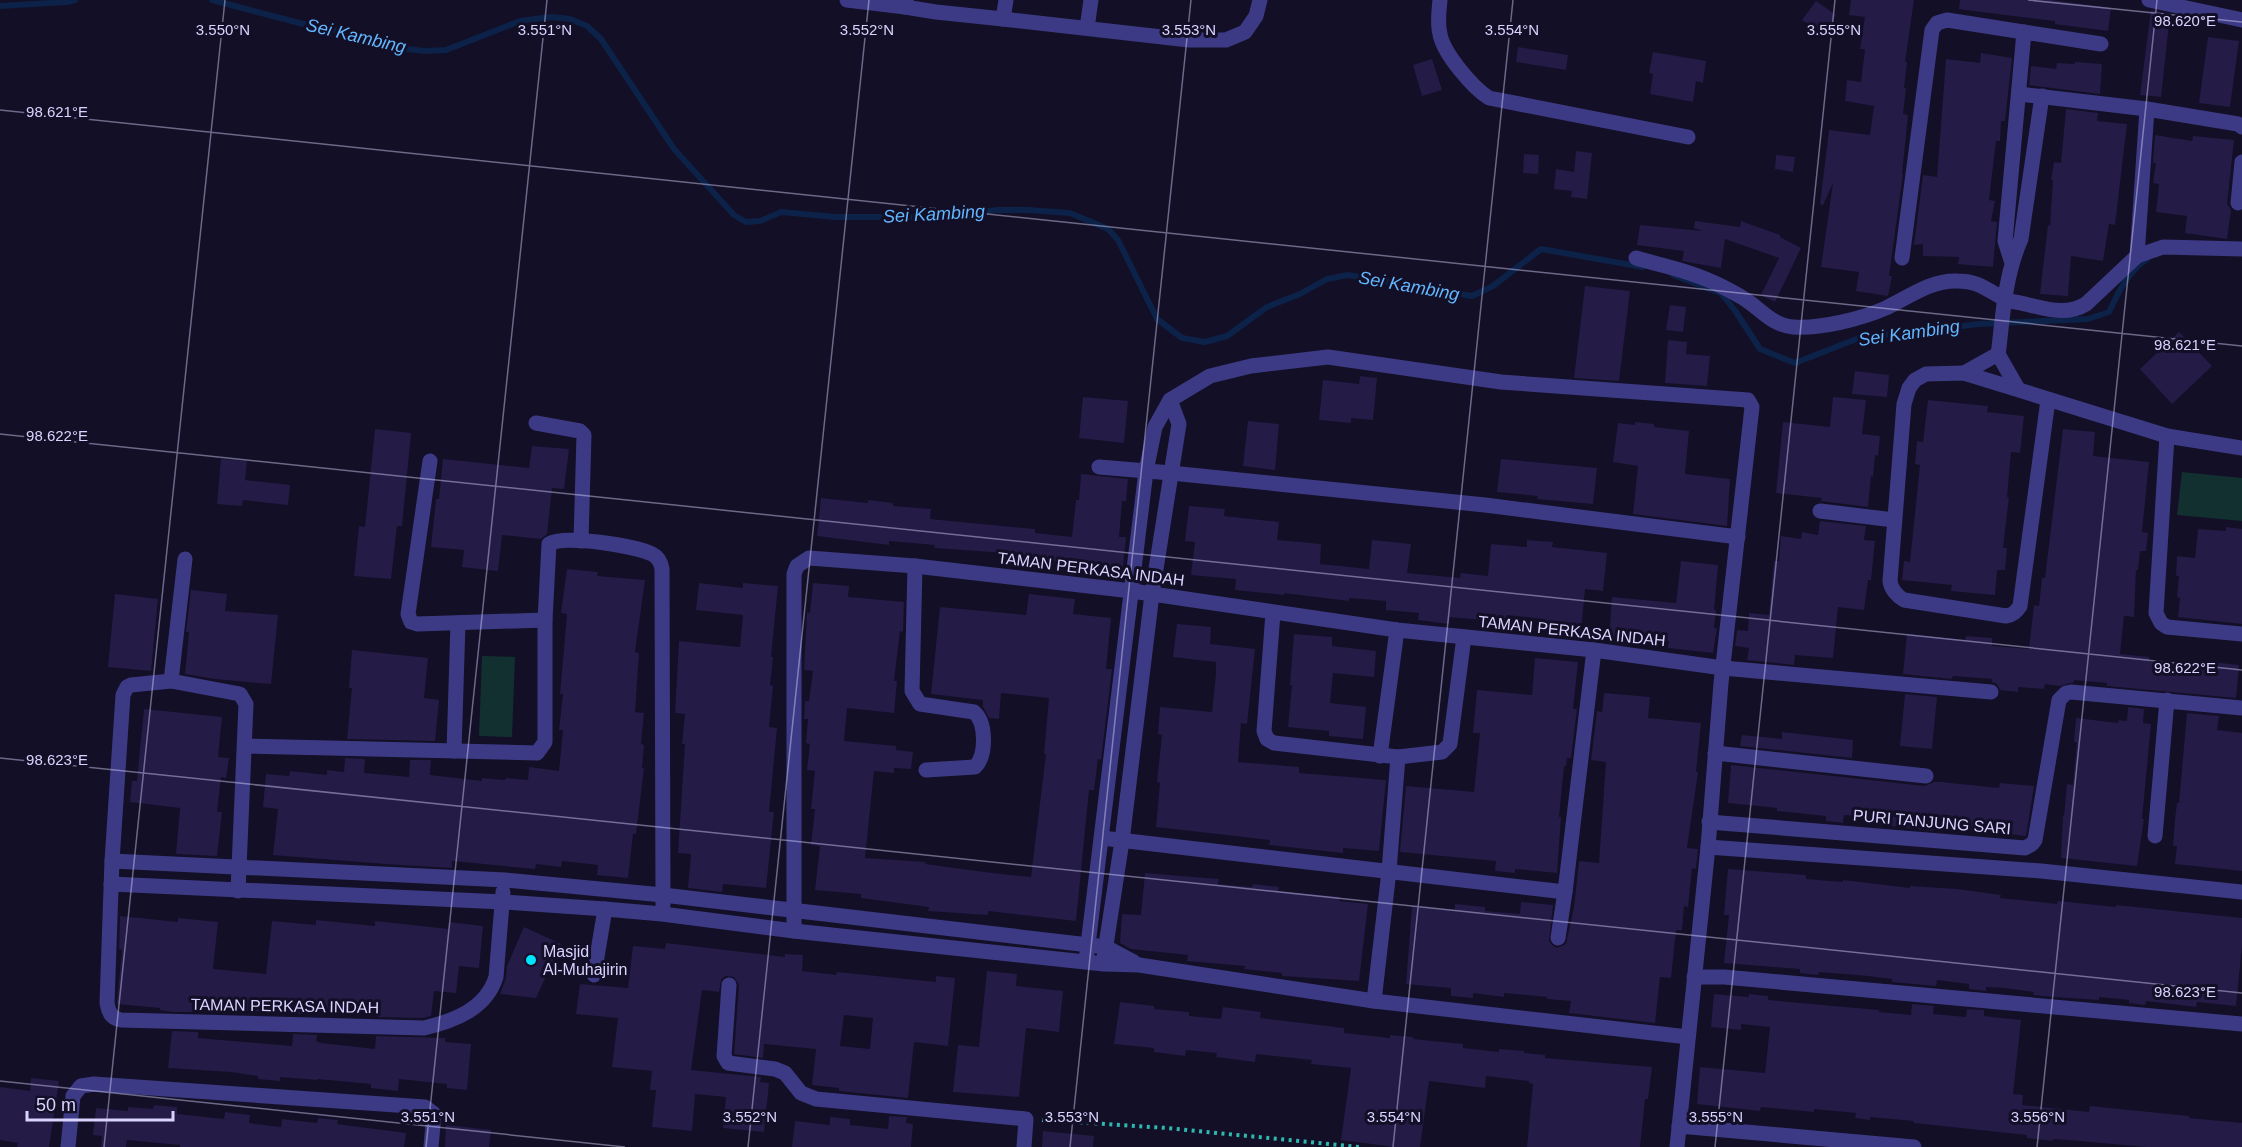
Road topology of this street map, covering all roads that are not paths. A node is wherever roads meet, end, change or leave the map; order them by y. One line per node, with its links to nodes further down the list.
1 (847, 0): 7 (street)
2 (1006, 0): 8 (street)
3 (1091, 0): 10 (street)
4 (1260, 0): 10 (street)
5 (1440, 0): 17 (street)
6 (2149, 0): 9 (street)
7 (906, 3): 8 (street)
8 (1003, 19): 10 (street)
9 (2242, 20)
10 (1087, 28)
11 (2024, 32): 12 (street); 13 (street); 23 (street)
12 (2101, 44)
13 (2019, 94): 14 (street); 24 (street)
14 (2042, 96): 15 (street); 24 (street)
15 (2147, 109): 16 (street); 21 (street)
16 (2242, 127)
17 (1688, 137)
18 (2242, 162): 19 (street)
19 (2238, 203)
20 (2242, 249): 21 (street)
21 (2137, 256): 25 (street)
22 (1636, 258): 25 (street)
23 (1902, 258)
24 (2011, 260): 25 (street)
25 (2004, 306): 26 (street)
26 (1999, 347): 27 (street); 28 (street)
27 (1965, 373): 28 (street); 39 (street)
28 (2018, 389): 30 (street)
29 (1170, 400): 36 (street); 37 (street); 42 (street)
30 (2048, 400): 32 (street); 39 (street)
31 (536, 423): 43 (street)
32 (2167, 436): 33 (street); 52 (street)
33 (2242, 448)
34 (430, 461): 50 (street)
35 (1099, 467): 36 (street)
36 (1146, 471): 37 (street); 40 (street)
37 (1171, 473): 41 (street); 42 (street)
38 (1820, 512): 39 (street)
39 (1894, 520)
40 (1141, 522): 41 (street); 46 (street)
41 (1163, 524): 47 (street)
42 (1738, 537): 55 (street)
43 (582, 540): 49 (street); 80 (street)
44 (185, 559): 56 (street)
45 (915, 566): 46 (street, TAMAN PERKASA INDAH); 65 (street); 83 (street, TAMAN PERKASA INDAH)
46 (1132, 591): 47 (street, TAMAN PERKASA INDAH); 69 (street)
47 (1152, 594): 48 (street, TAMAN PERKASA INDAH); 70 (street)
48 (1273, 613): 51 (street, TAMAN PERKASA INDAH); 63 (street)
49 (545, 620): 50 (street); 61 (street)
50 (458, 623): 61 (street)
51 (1397, 630): 53 (street, TAMAN PERKASA INDAH); 63 (street)
52 (2242, 634)
53 (1464, 638): 54 (street, TAMAN PERKASA INDAH); 64 (street)
54 (1594, 650): 55 (street, TAMAN PERKASA INDAH); 78 (street)
55 (1723, 668): 57 (street, TAMAN PERKASA INDAH); 62 (street)
56 (171, 681): 60 (street, TAMAN PERKASA INDAH); 72 (street, TAMAN PERKASA INDAH)
57 (1991, 692)
58 (2167, 700): 59 (street, PURI TANJUNG SARI); 67 (street, PURI TANJUNG SARI); 68 (street)
59 (2242, 708)
60 (246, 746): 61 (street); 73 (street)
61 (454, 751)
62 (1715, 753): 66 (street); 67 (street)
63 (1380, 756): 64 (street)
64 (1398, 757): 74 (street)
65 (926, 770)
66 (1926, 776)
67 (1709, 822): 71 (street)
68 (2155, 836)
69 (1102, 838): 70 (street); 87 (street)
70 (1122, 841): 74 (street); 88 (street)
71 (1708, 847): 79 (street); 93 (street)
72 (112, 861): 73 (street); 76 (street, TAMAN PERKASA INDAH)
73 (239, 866): 75 (street); 77 (street)
74 (1389, 871): 78 (street); 95 (street)
75 (505, 880): 80 (street); 81 (street, TAMAN PERKASA INDAH)
76 (111, 884): 77 (street); 81 (street, TAMAN PERKASA INDAH)
77 (238, 891): 81 (street)
78 (1565, 892): 86 (street)
79 (2242, 892)
80 (663, 895): 83 (street); 84 (street)
81 (503, 902): 82 (street)
82 (605, 909): 84 (street); 92 (street)
83 (794, 910): 85 (street, TAMAN PERKASA INDAH); 87 (street)
84 (662, 914): 85 (street)
85 (794, 932): 89 (street)
86 (1558, 938)
87 (1089, 945): 88 (street); 89 (street)
88 (1106, 947): 90 (street); 91 (street)
89 (1086, 961): 90 (street)
90 (1104, 964): 91 (street)
91 (1139, 965): 95 (street)
92 (594, 975)
93 (1694, 977): 96 (street); 97 (street)
94 (729, 985): 101 (street)
95 (1374, 1001): 97 (street)
96 (2242, 1024)
97 (1689, 1037): 98 (street)
98 (1679, 1126): 102 (street); 103 (street)
99 (68, 1147): 100 (street)
100 (431, 1147)
101 (1024, 1147)
102 (1677, 1147)
103 (1914, 1147)

